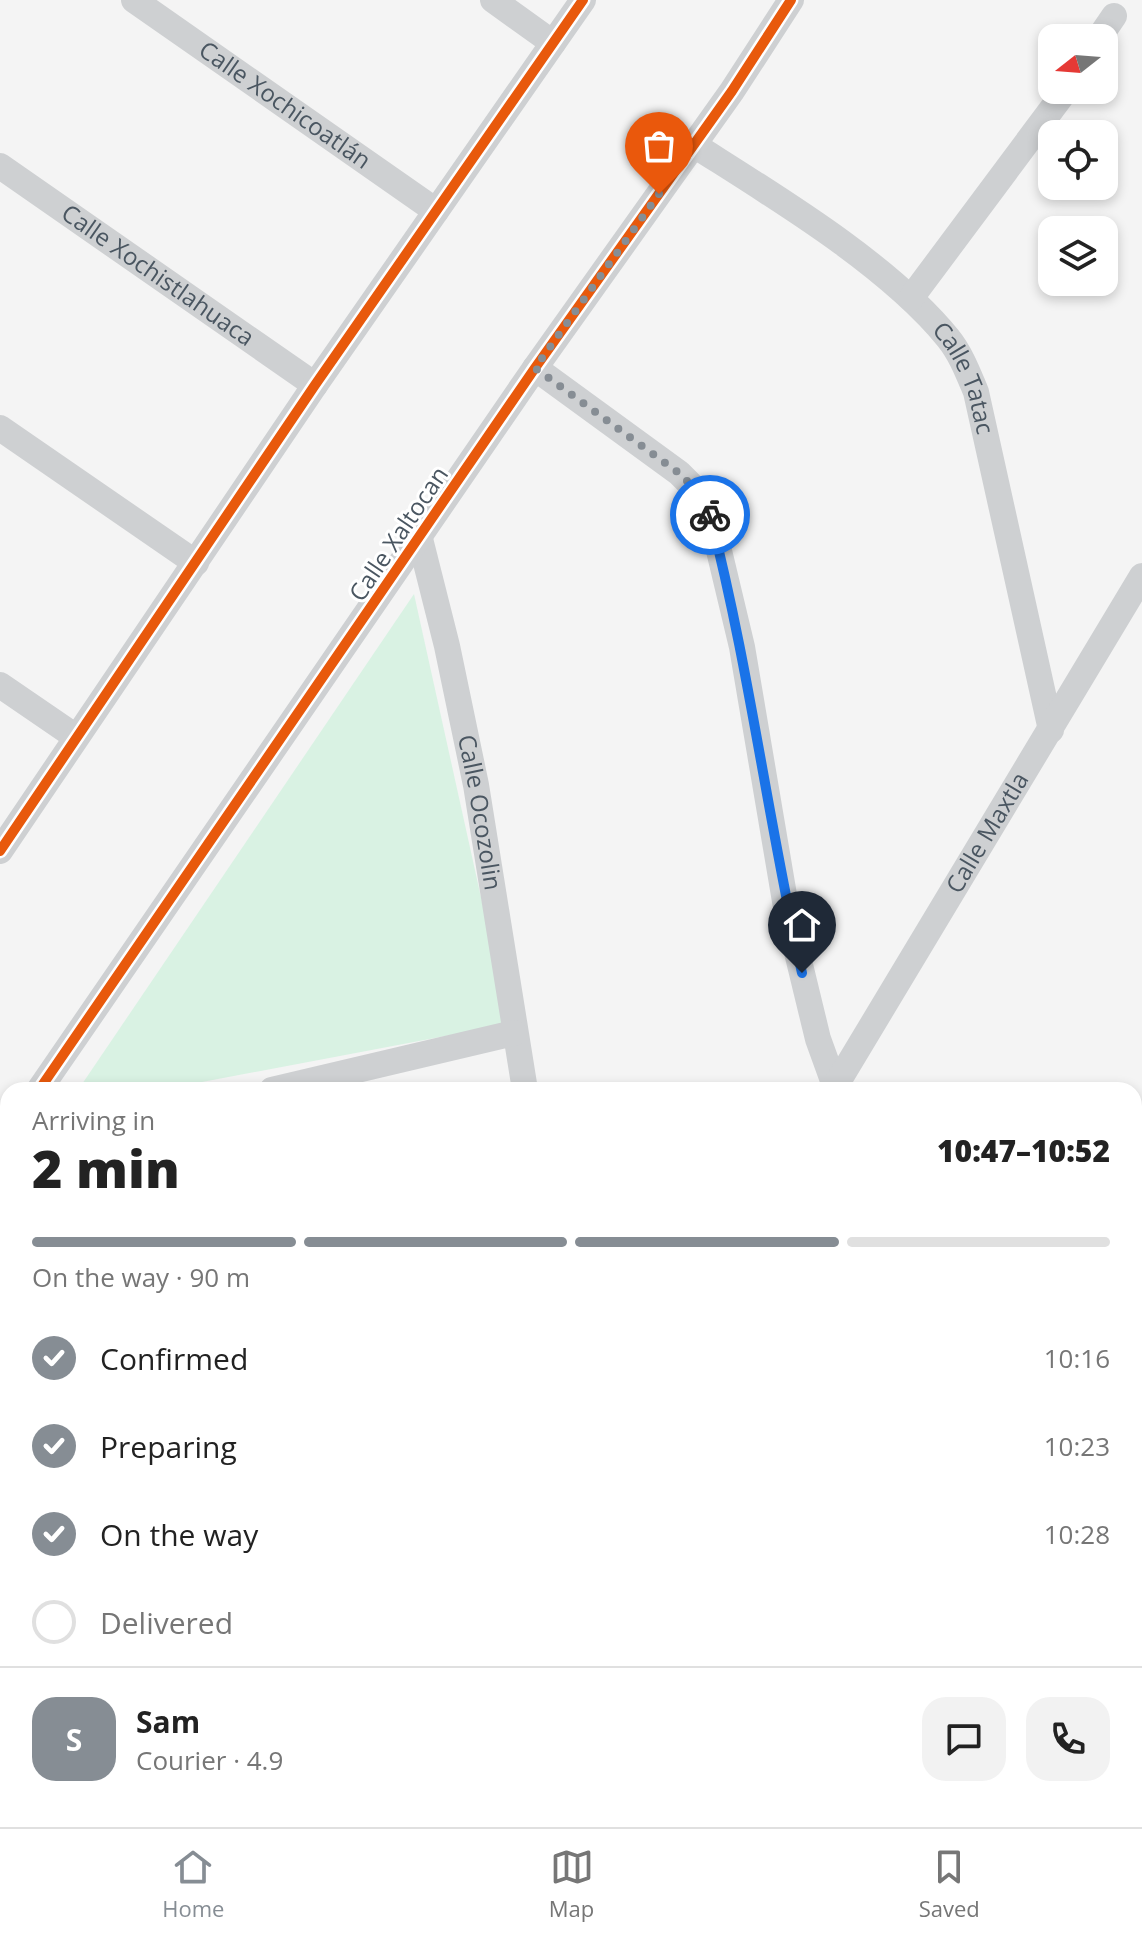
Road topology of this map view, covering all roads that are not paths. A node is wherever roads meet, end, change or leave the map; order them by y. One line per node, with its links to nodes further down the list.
1 (134, 0): 9 (street, Calle Xochicoatlán)
2 (493, 0): 5 (street)
3 (583, 0): 5 (street)
4 (791, 0): 7 (street, Calle Xaltocan)
5 (553, 43): 9 (street)
6 (1056, 104): 10 (street)
7 (694, 145): 10 (street, Calle Tatac); 11 (street, Calle Xaltocan)
8 (0, 166): 12 (street, Calle Xochistlahuaca)
9 (436, 211): 12 (street)
10 (911, 298): 18 (street, Calle Tatac)
11 (535, 368): 14 (street, Calle Xaltocan); 25 (street)
12 (315, 385): 15 (street)
13 (0, 428): 15 (street)
14 (420, 539): 21 (street, Calle Ocozolin); 22 (street, Calle Xaltocan)
15 (196, 563): 19 (street)
16 (1142, 576): 18 (street, Calle Maxtla)
17 (0, 685): 19 (street)
18 (1051, 730): 26 (street, Calle Maxtla)
19 (76, 737): 20 (street)
20 (0, 851)
21 (514, 1033): 23 (street); 24 (street, Calle Ocozolin)
22 (45, 1082)
23 (306, 1082)
24 (523, 1082)
25 (832, 1082)
26 (838, 1082)

